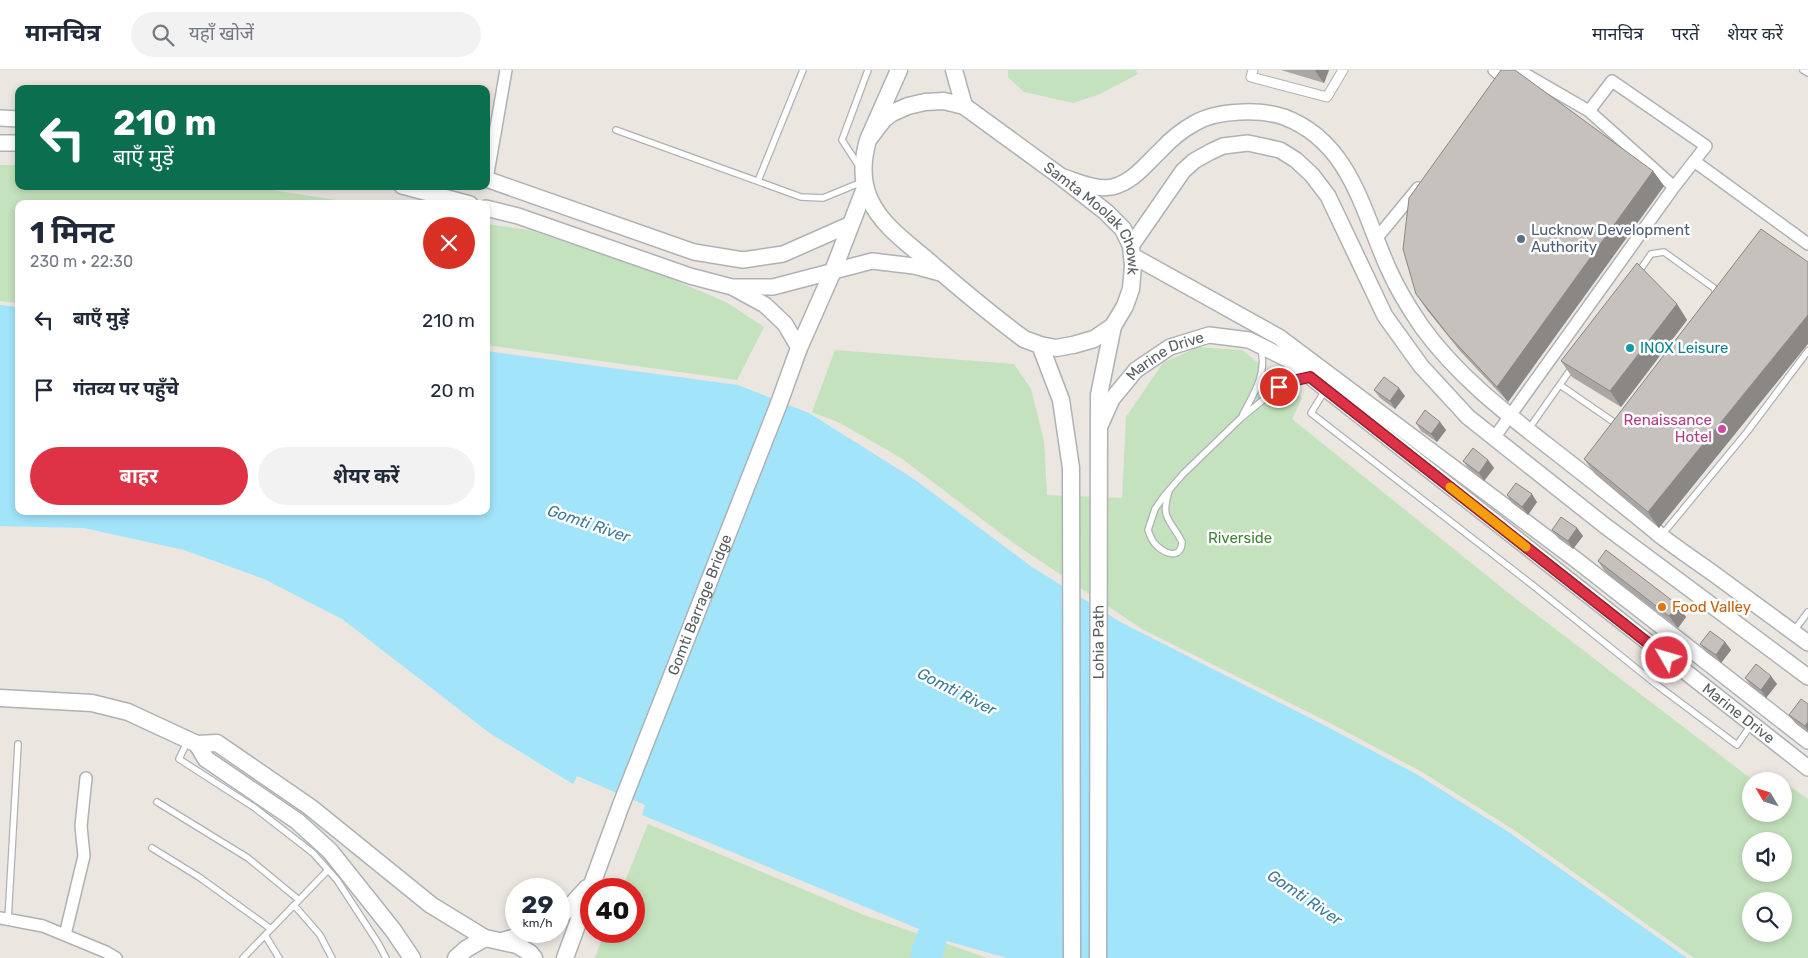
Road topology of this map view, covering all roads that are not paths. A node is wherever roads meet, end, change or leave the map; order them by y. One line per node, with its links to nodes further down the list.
1 (506, 70): 20 (street)
2 (803, 70): 26 (lane)
3 (868, 70): 25 (lane)
4 (899, 70): 17 (main road)
5 (954, 70): 12 (main road)
6 (1254, 70): 7 (street)
7 (1343, 70)
8 (1494, 70): 9 (street)
9 (1517, 70): 13 (street)
10 (1803, 70): 11 (lane)
11 (1808, 74)
12 (964, 106): 17 (main road, Samta Moolak Chowk); 22 (main road, Samta Moolak Chowk)
13 (1589, 111): 21 (street); 27 (street)
14 (0, 118): 15 (street)
15 (15, 118)
16 (616, 130): 26 (lane)
17 (868, 140): 25 (main road, Samta Moolak Chowk)
18 (0, 143): 19 (street)
19 (15, 143)
20 (490, 157)
21 (1694, 161): 27 (street); 33 (street)
22 (1060, 176): 32 (street); 34 (main road, Samta Moolak Chowk)
23 (1426, 179): 32 (street)
24 (490, 180): 31 (street)
25 (864, 180): 26 (lane); 31 (main road, Gomti Barrage Bridge); 36 (main road, Samta Moolak Chowk)
26 (758, 181)
27 (1674, 187): 49 (street)
28 (417, 190): 29 (street)
29 (455, 200)
30 (490, 209): 38 (street)
31 (851, 224): 35 (main road, Gomti Barrage Bridge)
32 (1376, 239): 49 (street)
33 (1808, 244)
34 (1132, 251): 40 (main road, Samta Moolak Chowk); 56 (street); 67 (street, Marine Drive)
35 (833, 271): 36 (street); 38 (street); 43 (main road, Gomti Barrage Bridge)
36 (944, 274): 41 (main road, Samta Moolak Chowk)
37 (1634, 279): 39 (lane)
38 (732, 287): 43 (street)
39 (1712, 305)
40 (1113, 326): 41 (main road, Samta Moolak Chowk); 53 (main road, Lohia Path)
41 (1040, 346): 97 (main road, Lohia Path)
42 (1260, 346): 46 (street, Marine Drive); 50 (lane); 53 (street, Marine Drive)
43 (799, 348): 75 (main road, Gomti Barrage Bridge)
44 (1808, 351): 59 (lane)
45 (1577, 360): 47 (lane)
46 (1310, 377): 48 (street, Marine Drive); 50 (lane)
47 (1560, 385): 52 (lane); 54 (lane)
48 (1326, 390): 66 (street, Marine Drive); 66 (lane)
49 (1510, 416): 54 (street); 56 (street)
50 (1241, 418): 57 (lane)
51 (1626, 419): 52 (lane)
52 (1621, 427): 55 (lane)
53 (1099, 429): 98 (main road, Lohia Path)
54 (1528, 430): 60 (street)
55 (1615, 434)
56 (1494, 438): 64 (street)
57 (1169, 491): 57 (lane)
58 (1686, 491): 59 (lane)
59 (1693, 496): 60 (lane)
60 (1661, 536): 62 (street)
61 (1808, 612): 62 (lane)
62 (1794, 632): 63 (street)
63 (1808, 643)
64 (1808, 677)
65 (0, 698): 68 (main road)
66 (1752, 724): 70 (street, Marine Drive)
67 (1808, 741)
68 (193, 742): 74 (lane); 85 (main road); 93 (main road)
69 (18, 744): 81 (lane)
70 (1808, 768)
71 (86, 778): 83 (street)
72 (157, 802): 77 (lane)
73 (152, 848): 82 (lane)
74 (328, 870): 77 (lane); 92 (lane)
75 (594, 878)
76 (580, 896): 79 (main road)
77 (299, 900): 78 (lane)
78 (294, 905): 82 (lane); 91 (lane)
79 (570, 907)
80 (580, 916): 96 (main road, Gomti Barrage Bridge)
81 (4, 919): 83 (street)
82 (270, 929): 84 (lane)
83 (65, 935): 88 (street)
84 (265, 935): 89 (lane); 90 (lane)
85 (484, 938): 87 (main road); 94 (main road)
86 (505, 940): 87 (main road)
87 (502, 941): 95 (main road)
88 (108, 956)
89 (243, 958)
90 (279, 958)
91 (332, 958)
92 (386, 958)
93 (412, 958)
94 (456, 958)
95 (534, 958)
96 (565, 958)
97 (1072, 958)
98 (1098, 958)

